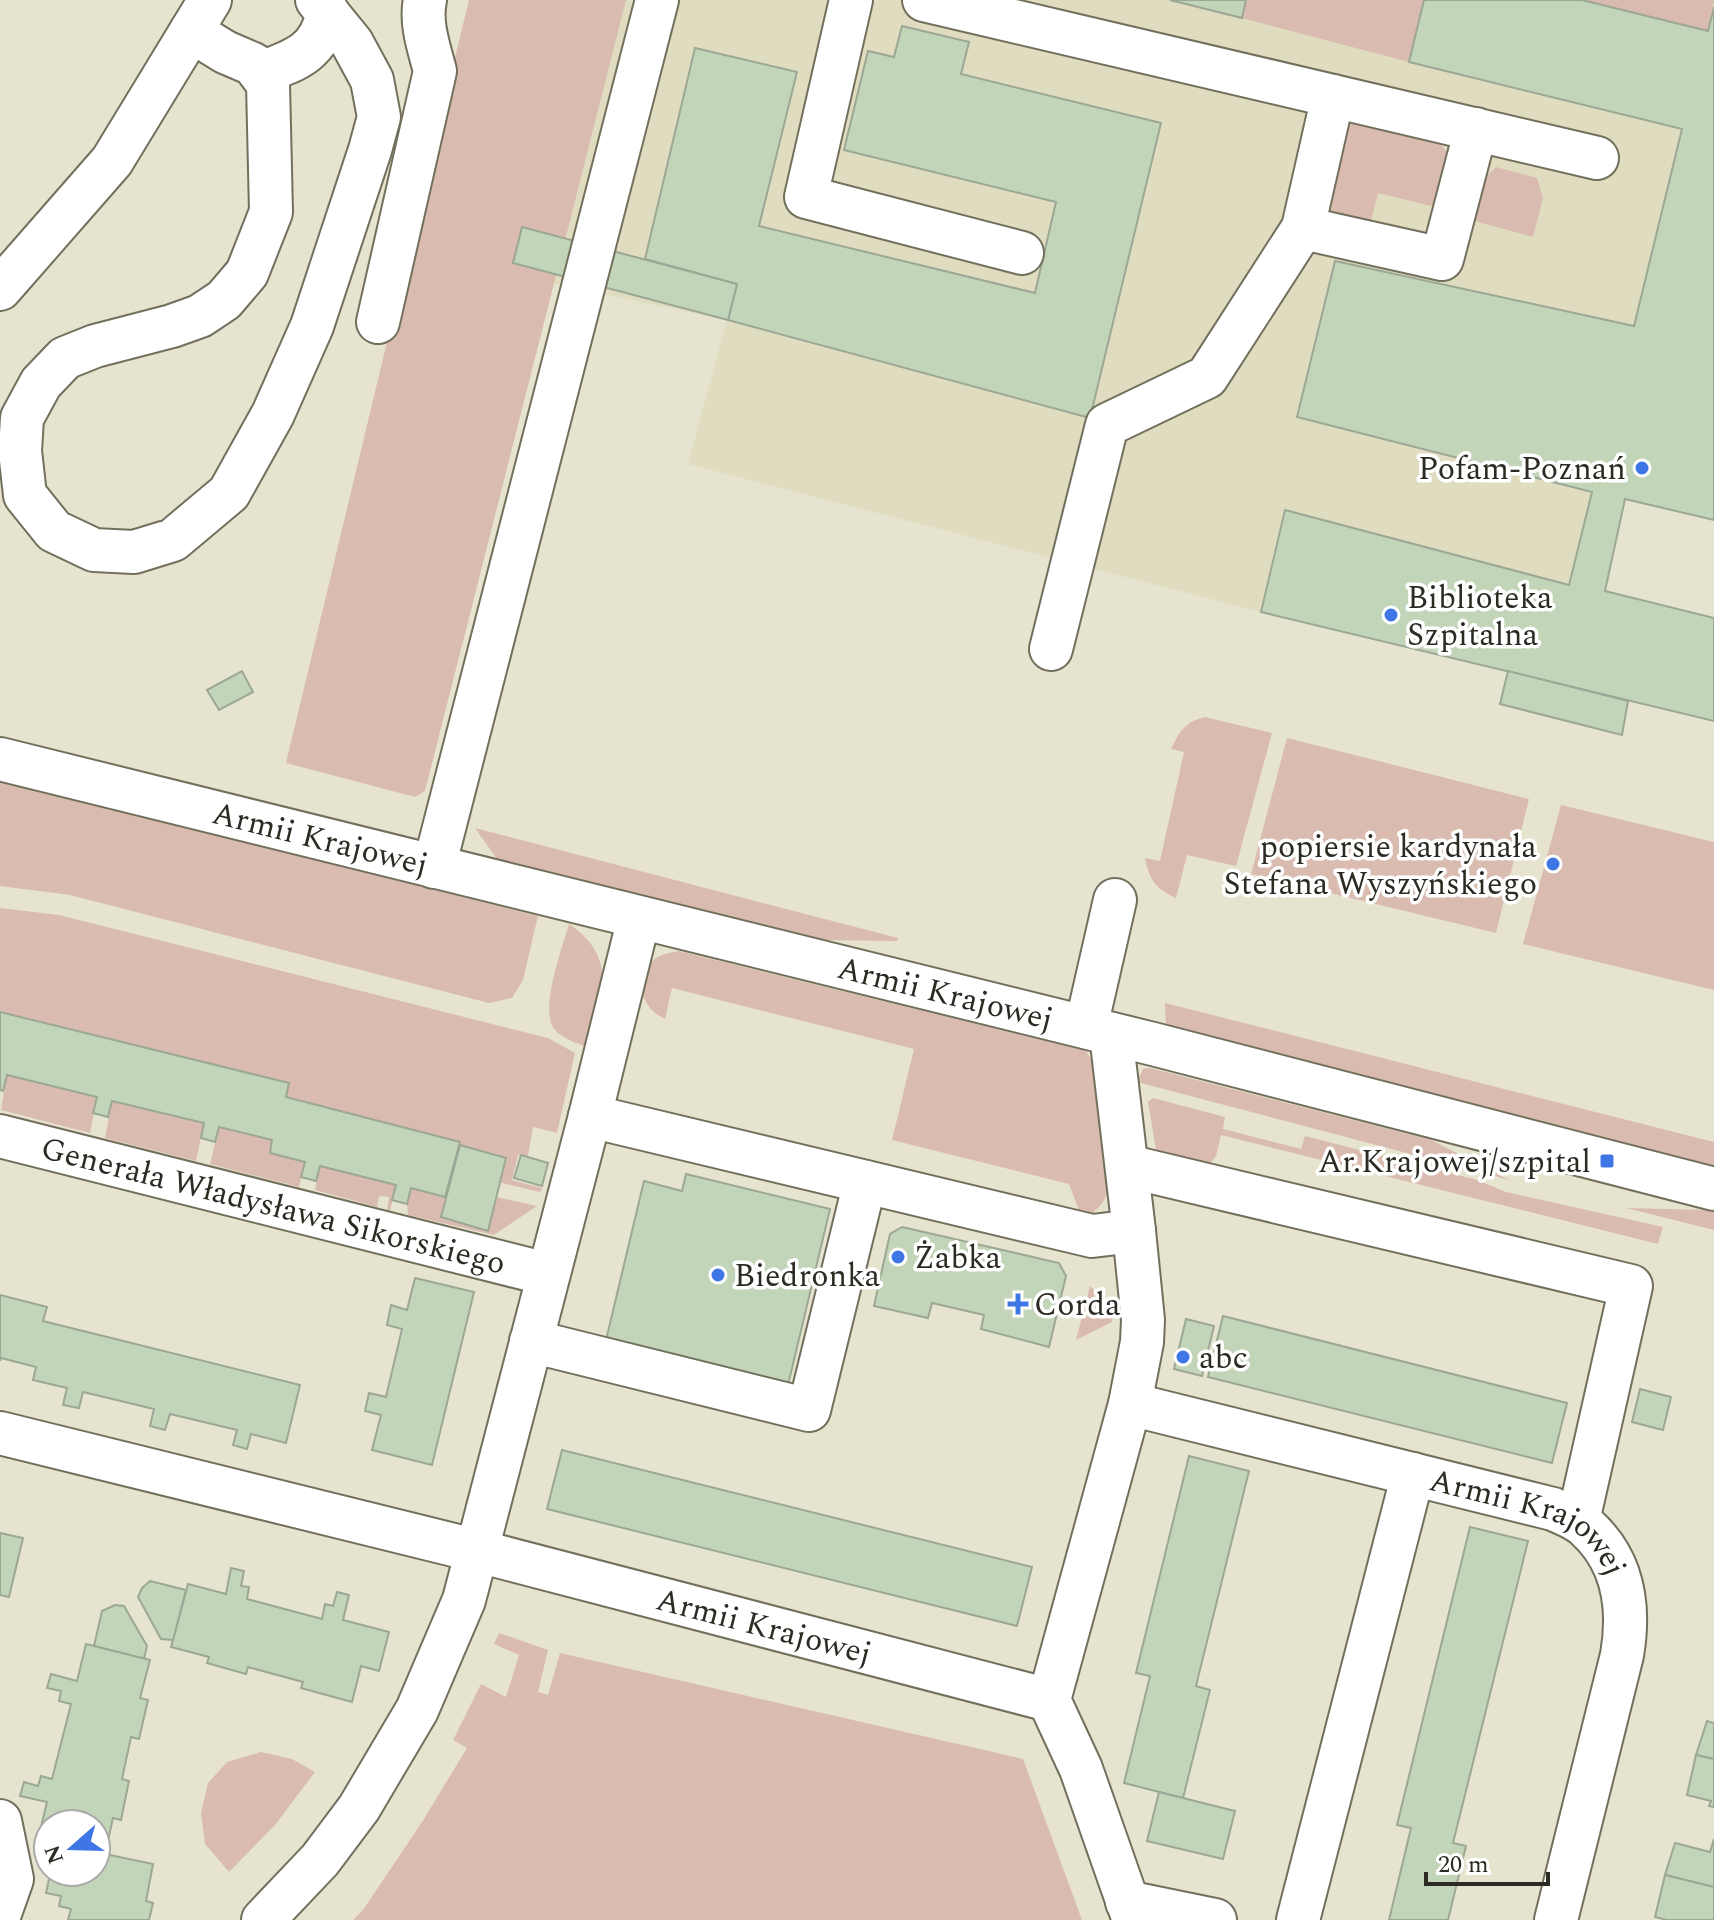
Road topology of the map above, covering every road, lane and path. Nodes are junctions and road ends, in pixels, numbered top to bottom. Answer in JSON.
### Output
{"nodes":[{"id":1,"x":425,"y":0,"type":"edge"},
{"id":2,"x":657,"y":0,"type":"edge"},
{"id":3,"x":851,"y":0,"type":"edge"},
{"id":4,"x":924,"y":0,"type":"edge"},
{"id":5,"x":323,"y":6,"type":"edge"},
{"id":6,"x":201,"y":16,"type":"edge"},
{"id":7,"x":261,"y":73,"type":"junction"},
{"id":8,"x":1333,"y":96,"type":"junction"},
{"id":9,"x":1476,"y":129,"type":"junction"},
{"id":10,"x":1597,"y":158,"type":"dead end"},
{"id":11,"x":1303,"y":228,"type":"junction"},
{"id":12,"x":1022,"y":253,"type":"dead end"},
{"id":13,"x":0,"y":289,"type":"edge"},
{"id":14,"x":378,"y":322,"type":"dead end"},
{"id":15,"x":1051,"y":649,"type":"dead end"},
{"id":16,"x":0,"y":759,"type":"edge"},
{"id":17,"x":434,"y":867,"type":"junction"},
{"id":18,"x":1115,"y":900,"type":"dead end"},
{"id":19,"x":639,"y":918,"type":"junction"},
{"id":20,"x":1098,"y":1030,"type":"junction"},
{"id":21,"x":590,"y":1116,"type":"junction"},
{"id":22,"x":0,"y":1136,"type":"edge"},
{"id":23,"x":1127,"y":1166,"type":"junction"},
{"id":24,"x":865,"y":1182,"type":"junction"},
{"id":25,"x":1714,"y":1189,"type":"edge"},
{"id":26,"x":1134,"y":1231,"type":"junction"},
{"id":27,"x":547,"y":1274,"type":"junction"},
{"id":28,"x":531,"y":1341,"type":"junction"},
{"id":29,"x":1130,"y":1404,"type":"junction"},
{"id":30,"x":0,"y":1433,"type":"edge"},
{"id":31,"x":1413,"y":1474,"type":"junction"},
{"id":32,"x":1578,"y":1521,"type":"junction"},
{"id":33,"x":478,"y":1551,"type":"junction"},
{"id":34,"x":1049,"y":1700,"type":"junction"},
{"id":35,"x":0,"y":1821,"type":"edge"},
{"id":36,"x":1130,"y":1911,"type":"edge"},
{"id":37,"x":0,"y":1913,"type":"edge"},
{"id":38,"x":263,"y":1920,"type":"edge"},
{"id":39,"x":1215,"y":1920,"type":"edge"},
{"id":40,"x":1298,"y":1920,"type":"edge"},
{"id":41,"x":1556,"y":1920,"type":"edge"}],
"edges":[{"from":1,"to":14,"type":"street"},
{"from":2,"to":17,"type":"street"},
{"from":3,"to":12,"type":"street"},
{"from":4,"to":8,"type":"street"},
{"from":5,"to":7,"type":"street"},
{"from":5,"to":7,"type":"street"},
{"from":6,"to":7,"type":"street"},
{"from":6,"to":13,"type":"street"},
{"from":8,"to":9,"type":"street"},
{"from":8,"to":11,"type":"street"},
{"from":9,"to":10,"type":"street"},
{"from":9,"to":11,"type":"street"},
{"from":11,"to":15,"type":"street"},
{"from":16,"to":17,"type":"street","name":"Armii Krajowej"},
{"from":17,"to":19,"type":"street","name":"Armii Krajowej"},
{"from":18,"to":20,"type":"street"},
{"from":19,"to":20,"type":"street","name":"Armii Krajowej"},
{"from":19,"to":21,"type":"street"},
{"from":20,"to":23,"type":"street"},
{"from":20,"to":25,"type":"street","name":"Armii Krajowej"},
{"from":21,"to":24,"type":"street"},
{"from":21,"to":27,"type":"street"},
{"from":22,"to":27,"type":"street","name":"Generała Władysława Sikorskiego"},
{"from":23,"to":26,"type":"street"},
{"from":23,"to":32,"type":"street"},
{"from":24,"to":26,"type":"street"},
{"from":24,"to":28,"type":"street"},
{"from":26,"to":29,"type":"street"},
{"from":27,"to":28,"type":"street"},
{"from":28,"to":33,"type":"street"},
{"from":29,"to":31,"type":"street","name":"Armii Krajowej"},
{"from":29,"to":34,"type":"street"},
{"from":30,"to":33,"type":"street","name":"Armii Krajowej"},
{"from":31,"to":32,"type":"street","name":"Armii Krajowej"},
{"from":31,"to":40,"type":"street"},
{"from":32,"to":41,"type":"street","name":"Armii Krajowej"},
{"from":33,"to":34,"type":"street","name":"Armii Krajowej"},
{"from":33,"to":38,"type":"street"},
{"from":34,"to":36,"type":"street"},
{"from":35,"to":37,"type":"street"},
{"from":36,"to":39,"type":"street"}]}
